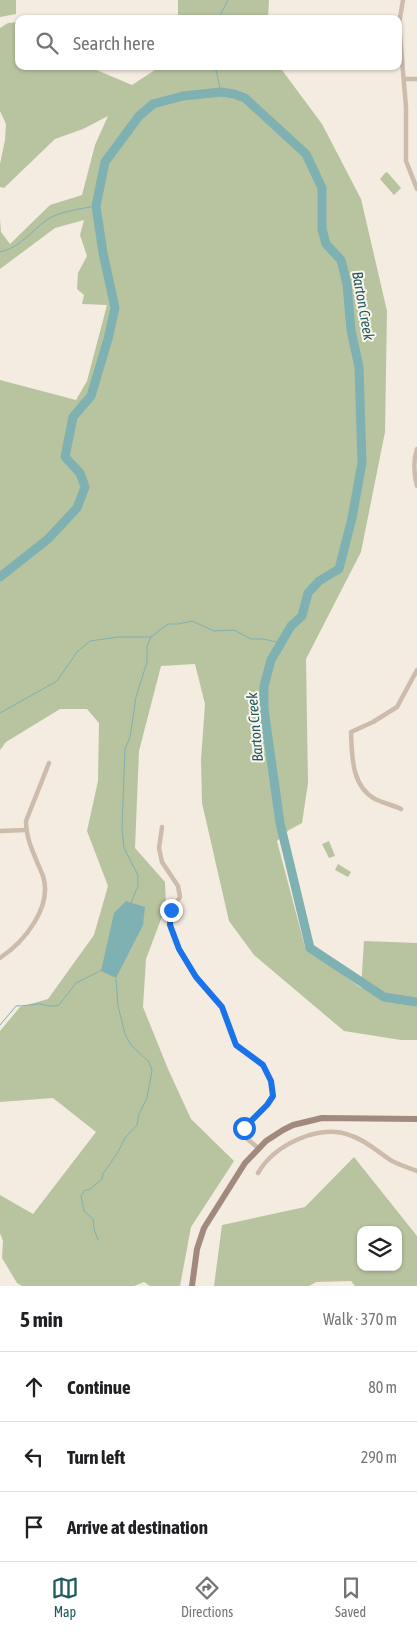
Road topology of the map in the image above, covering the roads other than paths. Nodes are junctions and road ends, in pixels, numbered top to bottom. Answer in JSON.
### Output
{"nodes":[{"id":1,"x":402,"y":0,"type":"edge"},
{"id":2,"x":401,"y":15,"type":"edge"},
{"id":3,"x":402,"y":52,"type":"edge"},
{"id":4,"x":404,"y":79,"type":"junction"},
{"id":5,"x":417,"y":79,"type":"edge"},
{"id":6,"x":417,"y":189,"type":"edge"},
{"id":7,"x":417,"y":449,"type":"edge"},
{"id":8,"x":416,"y":474,"type":"edge"},
{"id":9,"x":417,"y":486,"type":"edge"},
{"id":10,"x":417,"y":670,"type":"edge"},
{"id":11,"x":49,"y":763,"type":"dead end"},
{"id":12,"x":401,"y":808,"type":"dead end"},
{"id":13,"x":162,"y":826,"type":"dead end"},
{"id":14,"x":26,"y":830,"type":"junction"},
{"id":15,"x":0,"y":831,"type":"edge"},
{"id":16,"x":0,"y":958,"type":"edge"},
{"id":17,"x":417,"y":1119,"type":"edge"},
{"id":18,"x":258,"y":1148,"type":"junction"},
{"id":19,"x":417,"y":1171,"type":"edge"},
{"id":20,"x":258,"y":1173,"type":"dead end"},
{"id":21,"x":192,"y":1286,"type":"edge"}],
"edges":[{"from":1,"to":2,"type":"street"},
{"from":3,"to":4,"type":"street"},
{"from":4,"to":5,"type":"street"},
{"from":4,"to":6,"type":"street"},
{"from":7,"to":8,"type":"street"},
{"from":8,"to":9,"type":"street"},
{"from":10,"to":12,"type":"street"},
{"from":11,"to":14,"type":"street"},
{"from":13,"to":18,"type":"street"},
{"from":14,"to":15,"type":"street"},
{"from":14,"to":16,"type":"street"},
{"from":17,"to":18,"type":"street"},
{"from":18,"to":21,"type":"street"},
{"from":19,"to":20,"type":"street"}]}
